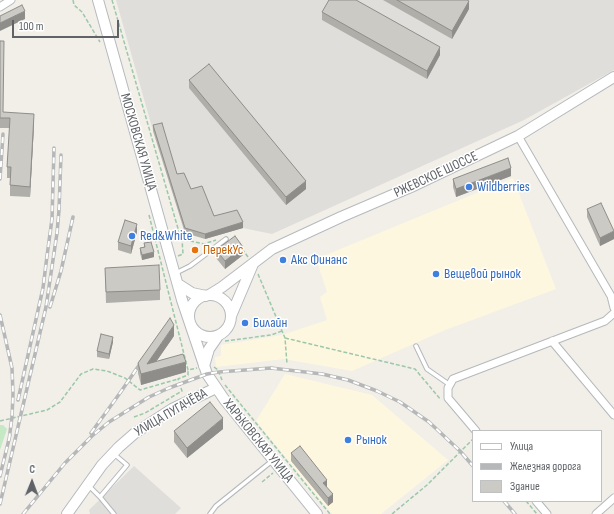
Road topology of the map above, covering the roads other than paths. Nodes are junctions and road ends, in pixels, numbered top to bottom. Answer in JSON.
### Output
{"nodes":[{"id":1,"x":11,"y":0,"type":"edge"},
{"id":2,"x":98,"y":0,"type":"edge"},
{"id":3,"x":0,"y":7,"type":"edge"},
{"id":4,"x":614,"y":77,"type":"edge"},
{"id":5,"x":518,"y":136,"type":"junction"},
{"id":6,"x":226,"y":239,"type":"dead end"},
{"id":7,"x":253,"y":263,"type":"junction"},
{"id":8,"x":175,"y":273,"type":"junction"},
{"id":9,"x":178,"y":284,"type":"junction"},
{"id":10,"x":208,"y":295,"type":"junction"},
{"id":11,"x":614,"y":308,"type":"edge"},
{"id":12,"x":614,"y":313,"type":"edge"},
{"id":13,"x":231,"y":316,"type":"junction"},
{"id":14,"x":190,"y":323,"type":"junction"},
{"id":15,"x":218,"y":336,"type":"junction"},
{"id":16,"x":552,"y":341,"type":"junction"},
{"id":17,"x":416,"y":346,"type":"dead end"},
{"id":18,"x":208,"y":364,"type":"junction"},
{"id":19,"x":452,"y":382,"type":"junction"},
{"id":20,"x":216,"y":388,"type":"junction"},
{"id":21,"x":614,"y":415,"type":"edge"},
{"id":22,"x":475,"y":430,"type":"edge"},
{"id":23,"x":113,"y":453,"type":"junction"},
{"id":24,"x":273,"y":461,"type":"junction"},
{"id":25,"x":88,"y":485,"type":"junction"},
{"id":26,"x":100,"y":497,"type":"junction"},
{"id":27,"x":614,"y":498,"type":"edge"},
{"id":28,"x":537,"y":502,"type":"edge"},
{"id":29,"x":67,"y":514,"type":"edge"},
{"id":30,"x":114,"y":514,"type":"edge"},
{"id":31,"x":210,"y":514,"type":"edge"},
{"id":32,"x":317,"y":514,"type":"edge"},
{"id":33,"x":547,"y":514,"type":"edge"},
{"id":34,"x":596,"y":514,"type":"edge"}],
"edges":[{"from":1,"to":3,"type":"street"},
{"from":2,"to":8,"type":"main road","name":"МОСКОВСКАЯ УЛИЦА"},
{"from":4,"to":5,"type":"main road","name":"РЖЕВСКОЕ ШОССЕ"},
{"from":5,"to":7,"type":"main road","name":"РЖЕВСКОЕ ШОССЕ"},
{"from":5,"to":11,"type":"street"},
{"from":6,"to":8,"type":"lane"},
{"from":7,"to":10,"type":"main road","name":"РЖЕВСКОЕ ШОССЕ"},
{"from":7,"to":13,"type":"main road"},
{"from":8,"to":9,"type":"main road","name":"МОСКОВСКАЯ УЛИЦА"},
{"from":9,"to":10,"type":"main road"},
{"from":9,"to":14,"type":"main road","name":"МОСКОВСКАЯ УЛИЦА"},
{"from":10,"to":13,"type":"main road"},
{"from":10,"to":14,"type":"main road"},
{"from":12,"to":16,"type":"street"},
{"from":13,"to":15,"type":"main road"},
{"from":14,"to":15,"type":"main road"},
{"from":14,"to":18,"type":"main road","name":"ХАРЬКОВСКАЯ УЛИЦА"},
{"from":15,"to":18,"type":"main road"},
{"from":16,"to":19,"type":"street"},
{"from":16,"to":21,"type":"street"},
{"from":17,"to":19,"type":"lane"},
{"from":18,"to":20,"type":"main road","name":"ХАРЬКОВСКАЯ УЛИЦА"},
{"from":19,"to":22,"type":"street"},
{"from":20,"to":23,"type":"main road","name":"УЛИЦА ПУГАЧЁВА"},
{"from":20,"to":24,"type":"main road","name":"ХАРЬКОВСКАЯ УЛИЦА"},
{"from":23,"to":25,"type":"main road","name":"УЛИЦА ПУГАЧЁВА"},
{"from":23,"to":26,"type":"lane"},
{"from":24,"to":31,"type":"lane"},
{"from":24,"to":32,"type":"main road","name":"ХАРЬКОВСКАЯ УЛИЦА"},
{"from":25,"to":26,"type":"lane"},
{"from":25,"to":29,"type":"main road","name":"УЛИЦА ПУГАЧЁВА"},
{"from":26,"to":30,"type":"lane"},
{"from":27,"to":34,"type":"street"},
{"from":28,"to":33,"type":"street"}]}
